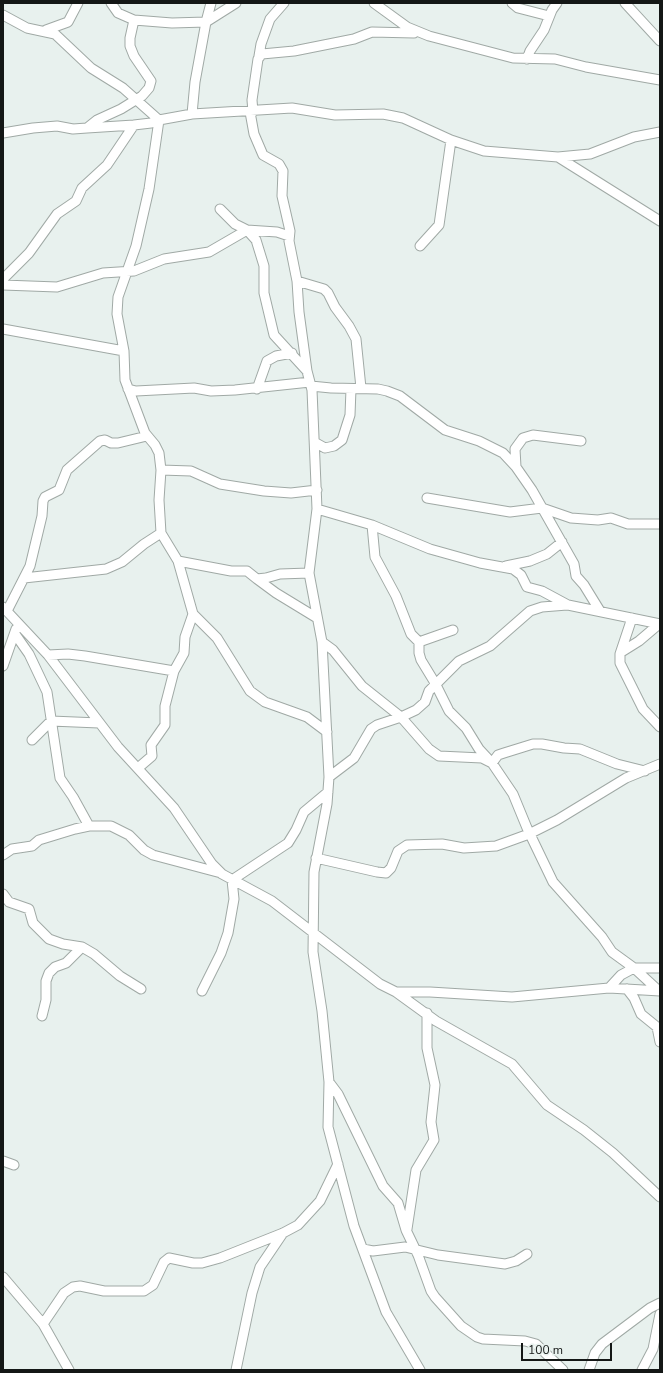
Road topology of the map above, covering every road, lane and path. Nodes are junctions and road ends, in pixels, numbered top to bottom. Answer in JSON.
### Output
{"nodes":[{"id":1,"x":78,"y":3,"type":"edge"},
{"id":2,"x":111,"y":3,"type":"edge"},
{"id":3,"x":211,"y":3,"type":"edge"},
{"id":4,"x":236,"y":3,"type":"edge"},
{"id":5,"x":284,"y":3,"type":"edge"},
{"id":6,"x":374,"y":3,"type":"edge"},
{"id":7,"x":512,"y":3,"type":"edge"},
{"id":8,"x":557,"y":3,"type":"edge"},
{"id":9,"x":625,"y":3,"type":"edge"},
{"id":10,"x":550,"y":16,"type":"junction"},
{"id":11,"x":3,"y":17,"type":"edge"},
{"id":12,"x":134,"y":20,"type":"junction"},
{"id":13,"x":206,"y":22,"type":"junction"},
{"id":14,"x":46,"y":30,"type":"junction"},
{"id":15,"x":417,"y":33,"type":"junction"},
{"id":16,"x":660,"y":41,"type":"edge"},
{"id":17,"x":259,"y":56,"type":"junction"},
{"id":18,"x":527,"y":59,"type":"junction"},
{"id":19,"x":660,"y":80,"type":"edge"},
{"id":20,"x":135,"y":100,"type":"junction"},
{"id":21,"x":252,"y":112,"type":"junction"},
{"id":22,"x":192,"y":114,"type":"junction"},
{"id":23,"x":159,"y":120,"type":"junction"},
{"id":24,"x":134,"y":125,"type":"junction"},
{"id":25,"x":87,"y":128,"type":"junction"},
{"id":26,"x":660,"y":132,"type":"edge"},
{"id":27,"x":3,"y":133,"type":"edge"},
{"id":28,"x":451,"y":140,"type":"junction"},
{"id":29,"x":558,"y":157,"type":"junction"},
{"id":30,"x":220,"y":209,"type":"dead end"},
{"id":31,"x":660,"y":221,"type":"edge"},
{"id":32,"x":247,"y":230,"type":"junction"},
{"id":33,"x":289,"y":236,"type":"junction"},
{"id":34,"x":420,"y":246,"type":"dead end"},
{"id":35,"x":127,"y":271,"type":"junction"},
{"id":36,"x":3,"y":279,"type":"edge"},
{"id":37,"x":297,"y":282,"type":"junction"},
{"id":38,"x":3,"y":285,"type":"edge"},
{"id":39,"x":3,"y":329,"type":"edge"},
{"id":40,"x":124,"y":351,"type":"junction"},
{"id":41,"x":292,"y":352,"type":"junction"},
{"id":42,"x":307,"y":371,"type":"junction"},
{"id":43,"x":311,"y":384,"type":"junction"},
{"id":44,"x":361,"y":388,"type":"junction"},
{"id":45,"x":128,"y":389,"type":"junction"},
{"id":46,"x":257,"y":389,"type":"junction"},
{"id":47,"x":351,"y":389,"type":"junction"},
{"id":48,"x":147,"y":436,"type":"junction"},
{"id":49,"x":581,"y":441,"type":"dead end"},
{"id":50,"x":316,"y":443,"type":"junction"},
{"id":51,"x":516,"y":467,"type":"junction"},
{"id":52,"x":161,"y":470,"type":"junction"},
{"id":53,"x":317,"y":490,"type":"junction"},
{"id":54,"x":428,"y":498,"type":"dead end"},
{"id":55,"x":542,"y":508,"type":"junction"},
{"id":56,"x":317,"y":509,"type":"junction"},
{"id":57,"x":660,"y":524,"type":"edge"},
{"id":58,"x":372,"y":525,"type":"junction"},
{"id":59,"x":161,"y":533,"type":"junction"},
{"id":60,"x":562,"y":542,"type":"junction"},
{"id":61,"x":178,"y":562,"type":"junction"},
{"id":62,"x":505,"y":566,"type":"junction"},
{"id":63,"x":309,"y":573,"type":"junction"},
{"id":64,"x":24,"y":578,"type":"junction"},
{"id":65,"x":257,"y":579,"type":"junction"},
{"id":66,"x":568,"y":605,"type":"junction"},
{"id":67,"x":5,"y":609,"type":"edge"},
{"id":68,"x":600,"y":611,"type":"junction"},
{"id":69,"x":193,"y":614,"type":"junction"},
{"id":70,"x":317,"y":618,"type":"junction"},
{"id":71,"x":632,"y":618,"type":"junction"},
{"id":72,"x":18,"y":622,"type":"junction"},
{"id":73,"x":660,"y":624,"type":"edge"},
{"id":74,"x":453,"y":630,"type":"dead end"},
{"id":75,"x":15,"y":634,"type":"junction"},
{"id":76,"x":322,"y":642,"type":"junction"},
{"id":77,"x":419,"y":642,"type":"junction"},
{"id":78,"x":623,"y":651,"type":"junction"},
{"id":79,"x":48,"y":655,"type":"junction"},
{"id":80,"x":3,"y":666,"type":"edge"},
{"id":81,"x":174,"y":671,"type":"junction"},
{"id":82,"x":435,"y":682,"type":"junction"},
{"id":83,"x":401,"y":717,"type":"junction"},
{"id":84,"x":51,"y":721,"type":"junction"},
{"id":85,"x":99,"y":723,"type":"junction"},
{"id":86,"x":660,"y":727,"type":"edge"},
{"id":87,"x":327,"y":732,"type":"junction"},
{"id":88,"x":32,"y":740,"type":"dead end"},
{"id":89,"x":492,"y":763,"type":"junction"},
{"id":90,"x":660,"y":764,"type":"edge"},
{"id":91,"x":138,"y":768,"type":"junction"},
{"id":92,"x":645,"y":771,"type":"junction"},
{"id":93,"x":329,"y":777,"type":"junction"},
{"id":94,"x":328,"y":792,"type":"junction"},
{"id":95,"x":88,"y":826,"type":"junction"},
{"id":96,"x":529,"y":834,"type":"junction"},
{"id":97,"x":3,"y":855,"type":"edge"},
{"id":98,"x":316,"y":858,"type":"junction"},
{"id":99,"x":222,"y":874,"type":"junction"},
{"id":100,"x":232,"y":880,"type":"junction"},
{"id":101,"x":4,"y":898,"type":"edge"},
{"id":102,"x":313,"y":931,"type":"junction"},
{"id":103,"x":82,"y":947,"type":"junction"},
{"id":104,"x":634,"y":968,"type":"junction"},
{"id":105,"x":660,"y":968,"type":"edge"},
{"id":106,"x":609,"y":988,"type":"junction"},
{"id":107,"x":141,"y":989,"type":"dead end"},
{"id":108,"x":627,"y":989,"type":"junction"},
{"id":109,"x":202,"y":991,"type":"dead end"},
{"id":110,"x":659,"y":991,"type":"edge"},
{"id":111,"x":396,"y":992,"type":"junction"},
{"id":112,"x":427,"y":1013,"type":"junction"},
{"id":113,"x":42,"y":1016,"type":"dead end"},
{"id":114,"x":660,"y":1042,"type":"edge"},
{"id":115,"x":329,"y":1082,"type":"junction"},
{"id":116,"x":3,"y":1161,"type":"edge"},
{"id":117,"x":338,"y":1164,"type":"junction"},
{"id":118,"x":14,"y":1165,"type":"dead end"},
{"id":119,"x":660,"y":1197,"type":"edge"},
{"id":120,"x":406,"y":1230,"type":"junction"},
{"id":121,"x":283,"y":1233,"type":"junction"},
{"id":122,"x":415,"y":1249,"type":"junction"},
{"id":123,"x":363,"y":1250,"type":"junction"},
{"id":124,"x":527,"y":1254,"type":"dead end"},
{"id":125,"x":3,"y":1277,"type":"edge"},
{"id":126,"x":660,"y":1303,"type":"edge"},
{"id":127,"x":660,"y":1314,"type":"edge"},
{"id":128,"x":43,"y":1324,"type":"junction"},
{"id":129,"x":68,"y":1370,"type":"edge"},
{"id":130,"x":236,"y":1370,"type":"edge"},
{"id":131,"x":420,"y":1370,"type":"edge"},
{"id":132,"x":563,"y":1370,"type":"edge"},
{"id":133,"x":589,"y":1370,"type":"edge"},
{"id":134,"x":642,"y":1370,"type":"edge"}],
"edges":[{"from":1,"to":14,"type":"street"},
{"from":2,"to":12,"type":"street"},
{"from":3,"to":13,"type":"street"},
{"from":4,"to":13,"type":"street"},
{"from":5,"to":17,"type":"street"},
{"from":6,"to":15,"type":"street"},
{"from":7,"to":10,"type":"street"},
{"from":8,"to":10,"type":"street"},
{"from":9,"to":16,"type":"street"},
{"from":10,"to":18,"type":"street"},
{"from":11,"to":14,"type":"street"},
{"from":12,"to":13,"type":"street"},
{"from":12,"to":20,"type":"street"},
{"from":13,"to":22,"type":"street"},
{"from":14,"to":20,"type":"street"},
{"from":15,"to":17,"type":"street"},
{"from":15,"to":18,"type":"street"},
{"from":17,"to":21,"type":"street"},
{"from":18,"to":19,"type":"street"},
{"from":20,"to":23,"type":"street"},
{"from":20,"to":25,"type":"street"},
{"from":21,"to":22,"type":"street"},
{"from":21,"to":28,"type":"street"},
{"from":21,"to":33,"type":"street"},
{"from":22,"to":23,"type":"street"},
{"from":23,"to":24,"type":"street"},
{"from":23,"to":35,"type":"street"},
{"from":24,"to":25,"type":"street"},
{"from":24,"to":36,"type":"street"},
{"from":25,"to":27,"type":"street"},
{"from":26,"to":29,"type":"street"},
{"from":28,"to":29,"type":"street"},
{"from":28,"to":34,"type":"street"},
{"from":29,"to":31,"type":"street"},
{"from":30,"to":32,"type":"street"},
{"from":32,"to":33,"type":"street"},
{"from":32,"to":35,"type":"street"},
{"from":32,"to":41,"type":"street"},
{"from":33,"to":37,"type":"street"},
{"from":35,"to":38,"type":"street"},
{"from":35,"to":40,"type":"street"},
{"from":37,"to":42,"type":"street"},
{"from":37,"to":44,"type":"street"},
{"from":39,"to":40,"type":"street"},
{"from":40,"to":45,"type":"street"},
{"from":41,"to":42,"type":"street"},
{"from":41,"to":46,"type":"street"},
{"from":42,"to":43,"type":"street"},
{"from":43,"to":46,"type":"street"},
{"from":43,"to":47,"type":"street"},
{"from":43,"to":50,"type":"street"},
{"from":44,"to":47,"type":"street"},
{"from":44,"to":51,"type":"street"},
{"from":45,"to":46,"type":"street"},
{"from":45,"to":48,"type":"street"},
{"from":47,"to":50,"type":"street"},
{"from":48,"to":52,"type":"street"},
{"from":48,"to":64,"type":"street"},
{"from":49,"to":51,"type":"street"},
{"from":50,"to":53,"type":"street"},
{"from":51,"to":55,"type":"street"},
{"from":52,"to":53,"type":"street"},
{"from":52,"to":59,"type":"street"},
{"from":53,"to":56,"type":"street"},
{"from":54,"to":55,"type":"street"},
{"from":55,"to":57,"type":"street"},
{"from":55,"to":60,"type":"street"},
{"from":56,"to":58,"type":"street"},
{"from":56,"to":63,"type":"street"},
{"from":58,"to":62,"type":"street"},
{"from":58,"to":77,"type":"street"},
{"from":59,"to":61,"type":"street"},
{"from":59,"to":64,"type":"street"},
{"from":60,"to":62,"type":"street"},
{"from":60,"to":68,"type":"street"},
{"from":61,"to":65,"type":"street"},
{"from":61,"to":69,"type":"street"},
{"from":62,"to":66,"type":"street"},
{"from":63,"to":65,"type":"street"},
{"from":63,"to":70,"type":"street"},
{"from":64,"to":67,"type":"street"},
{"from":65,"to":70,"type":"street"},
{"from":66,"to":68,"type":"street"},
{"from":66,"to":82,"type":"street"},
{"from":67,"to":72,"type":"street"},
{"from":68,"to":71,"type":"street"},
{"from":69,"to":81,"type":"street"},
{"from":69,"to":87,"type":"street"},
{"from":70,"to":76,"type":"street"},
{"from":71,"to":73,"type":"street"},
{"from":71,"to":78,"type":"street"},
{"from":72,"to":75,"type":"street"},
{"from":72,"to":79,"type":"street"},
{"from":73,"to":78,"type":"street"},
{"from":74,"to":77,"type":"street"},
{"from":75,"to":80,"type":"street"},
{"from":75,"to":84,"type":"street"},
{"from":76,"to":83,"type":"street"},
{"from":76,"to":87,"type":"street"},
{"from":77,"to":82,"type":"street"},
{"from":78,"to":86,"type":"street"},
{"from":79,"to":81,"type":"street"},
{"from":79,"to":85,"type":"street"},
{"from":81,"to":91,"type":"street"},
{"from":82,"to":83,"type":"street"},
{"from":82,"to":89,"type":"street"},
{"from":83,"to":89,"type":"street"},
{"from":83,"to":93,"type":"street"},
{"from":84,"to":85,"type":"street"},
{"from":84,"to":88,"type":"street"},
{"from":84,"to":95,"type":"street"},
{"from":85,"to":91,"type":"street"},
{"from":87,"to":93,"type":"street"},
{"from":89,"to":92,"type":"street"},
{"from":89,"to":96,"type":"street"},
{"from":90,"to":92,"type":"street"},
{"from":91,"to":99,"type":"street"},
{"from":92,"to":96,"type":"street"},
{"from":93,"to":94,"type":"street"},
{"from":94,"to":98,"type":"street"},
{"from":94,"to":100,"type":"street"},
{"from":95,"to":97,"type":"street"},
{"from":95,"to":99,"type":"street"},
{"from":96,"to":98,"type":"street"},
{"from":96,"to":104,"type":"street"},
{"from":98,"to":102,"type":"street"},
{"from":99,"to":100,"type":"street"},
{"from":100,"to":102,"type":"street"},
{"from":100,"to":109,"type":"street"},
{"from":101,"to":103,"type":"street"},
{"from":102,"to":111,"type":"street"},
{"from":102,"to":115,"type":"street"},
{"from":103,"to":107,"type":"street"},
{"from":103,"to":113,"type":"street"},
{"from":104,"to":105,"type":"street"},
{"from":104,"to":106,"type":"street"},
{"from":104,"to":110,"type":"street"},
{"from":106,"to":108,"type":"street"},
{"from":106,"to":111,"type":"street"},
{"from":108,"to":110,"type":"street"},
{"from":108,"to":114,"type":"street"},
{"from":111,"to":112,"type":"street"},
{"from":112,"to":119,"type":"street"},
{"from":112,"to":120,"type":"street"},
{"from":115,"to":117,"type":"street"},
{"from":115,"to":120,"type":"street"},
{"from":116,"to":118,"type":"street"},
{"from":117,"to":121,"type":"street"},
{"from":117,"to":123,"type":"street"},
{"from":120,"to":122,"type":"street"},
{"from":121,"to":128,"type":"street"},
{"from":121,"to":130,"type":"street"},
{"from":122,"to":123,"type":"street"},
{"from":122,"to":124,"type":"street"},
{"from":122,"to":132,"type":"street"},
{"from":123,"to":131,"type":"street"},
{"from":125,"to":128,"type":"street"},
{"from":126,"to":133,"type":"street"},
{"from":127,"to":134,"type":"street"},
{"from":128,"to":129,"type":"street"}]}
